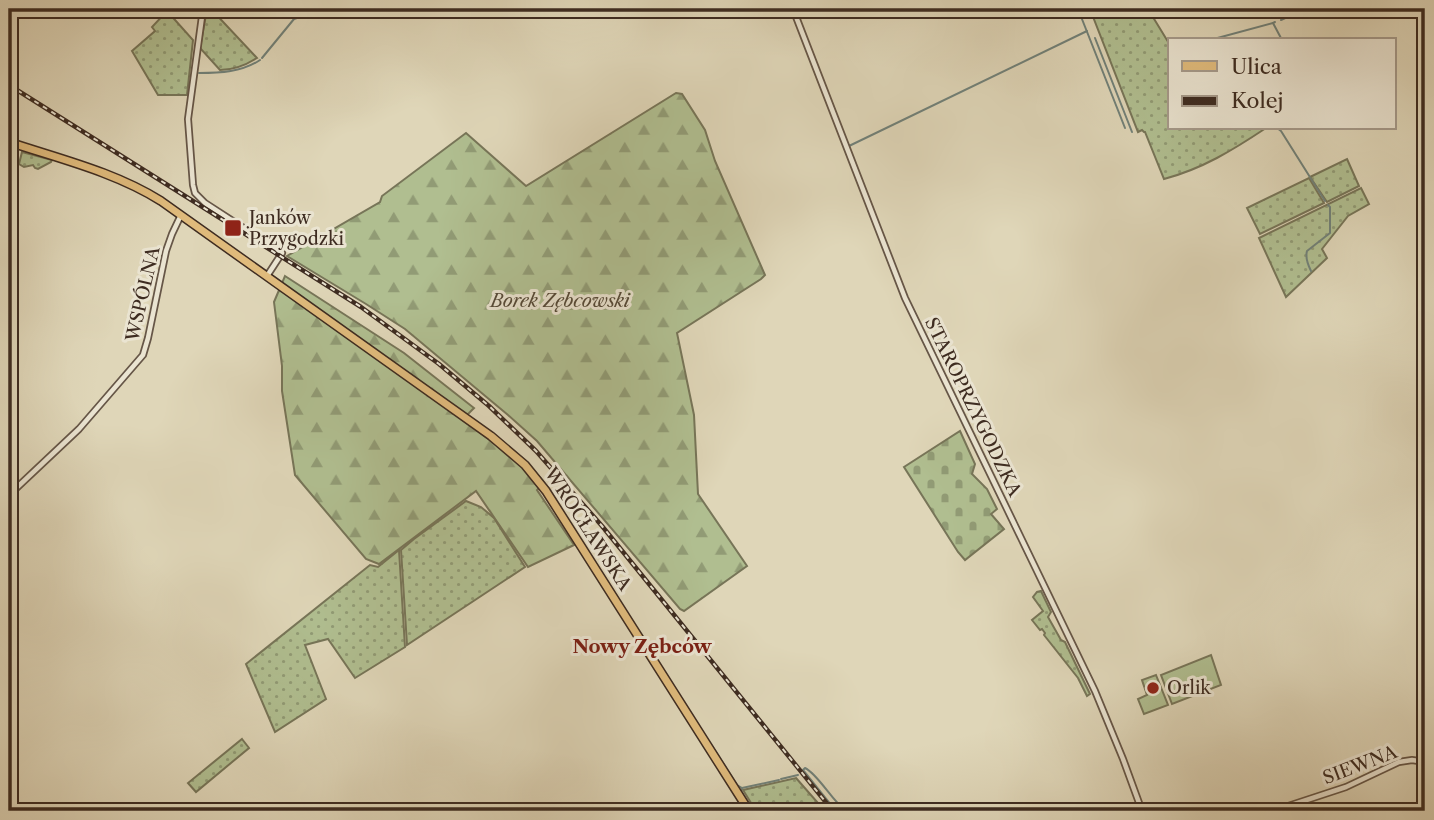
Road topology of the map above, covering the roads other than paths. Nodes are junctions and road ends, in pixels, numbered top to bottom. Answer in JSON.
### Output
{"nodes":[{"id":1,"x":203,"y":9,"type":"edge"},
{"id":2,"x":793,"y":9,"type":"edge"},
{"id":3,"x":9,"y":142,"type":"edge"},
{"id":4,"x":181,"y":215,"type":"junction"},
{"id":5,"x":267,"y":276,"type":"junction"},
{"id":6,"x":9,"y":495,"type":"edge"},
{"id":7,"x":1422,"y":761,"type":"edge"},
{"id":8,"x":749,"y":811,"type":"edge"},
{"id":9,"x":1142,"y":811,"type":"edge"},
{"id":10,"x":1273,"y":811,"type":"edge"}],
"edges":[{"from":1,"to":5,"type":"street"},
{"from":2,"to":9,"type":"street","name":"STAROPRZYGODZKA"},
{"from":3,"to":4,"type":"main road"},
{"from":4,"to":5,"type":"main road","name":"WROCŁAWSKA"},
{"from":4,"to":6,"type":"street","name":"WSPÓLNA"},
{"from":5,"to":8,"type":"main road","name":"WROCŁAWSKA"},
{"from":7,"to":10,"type":"street","name":"SIEWNA"}]}
